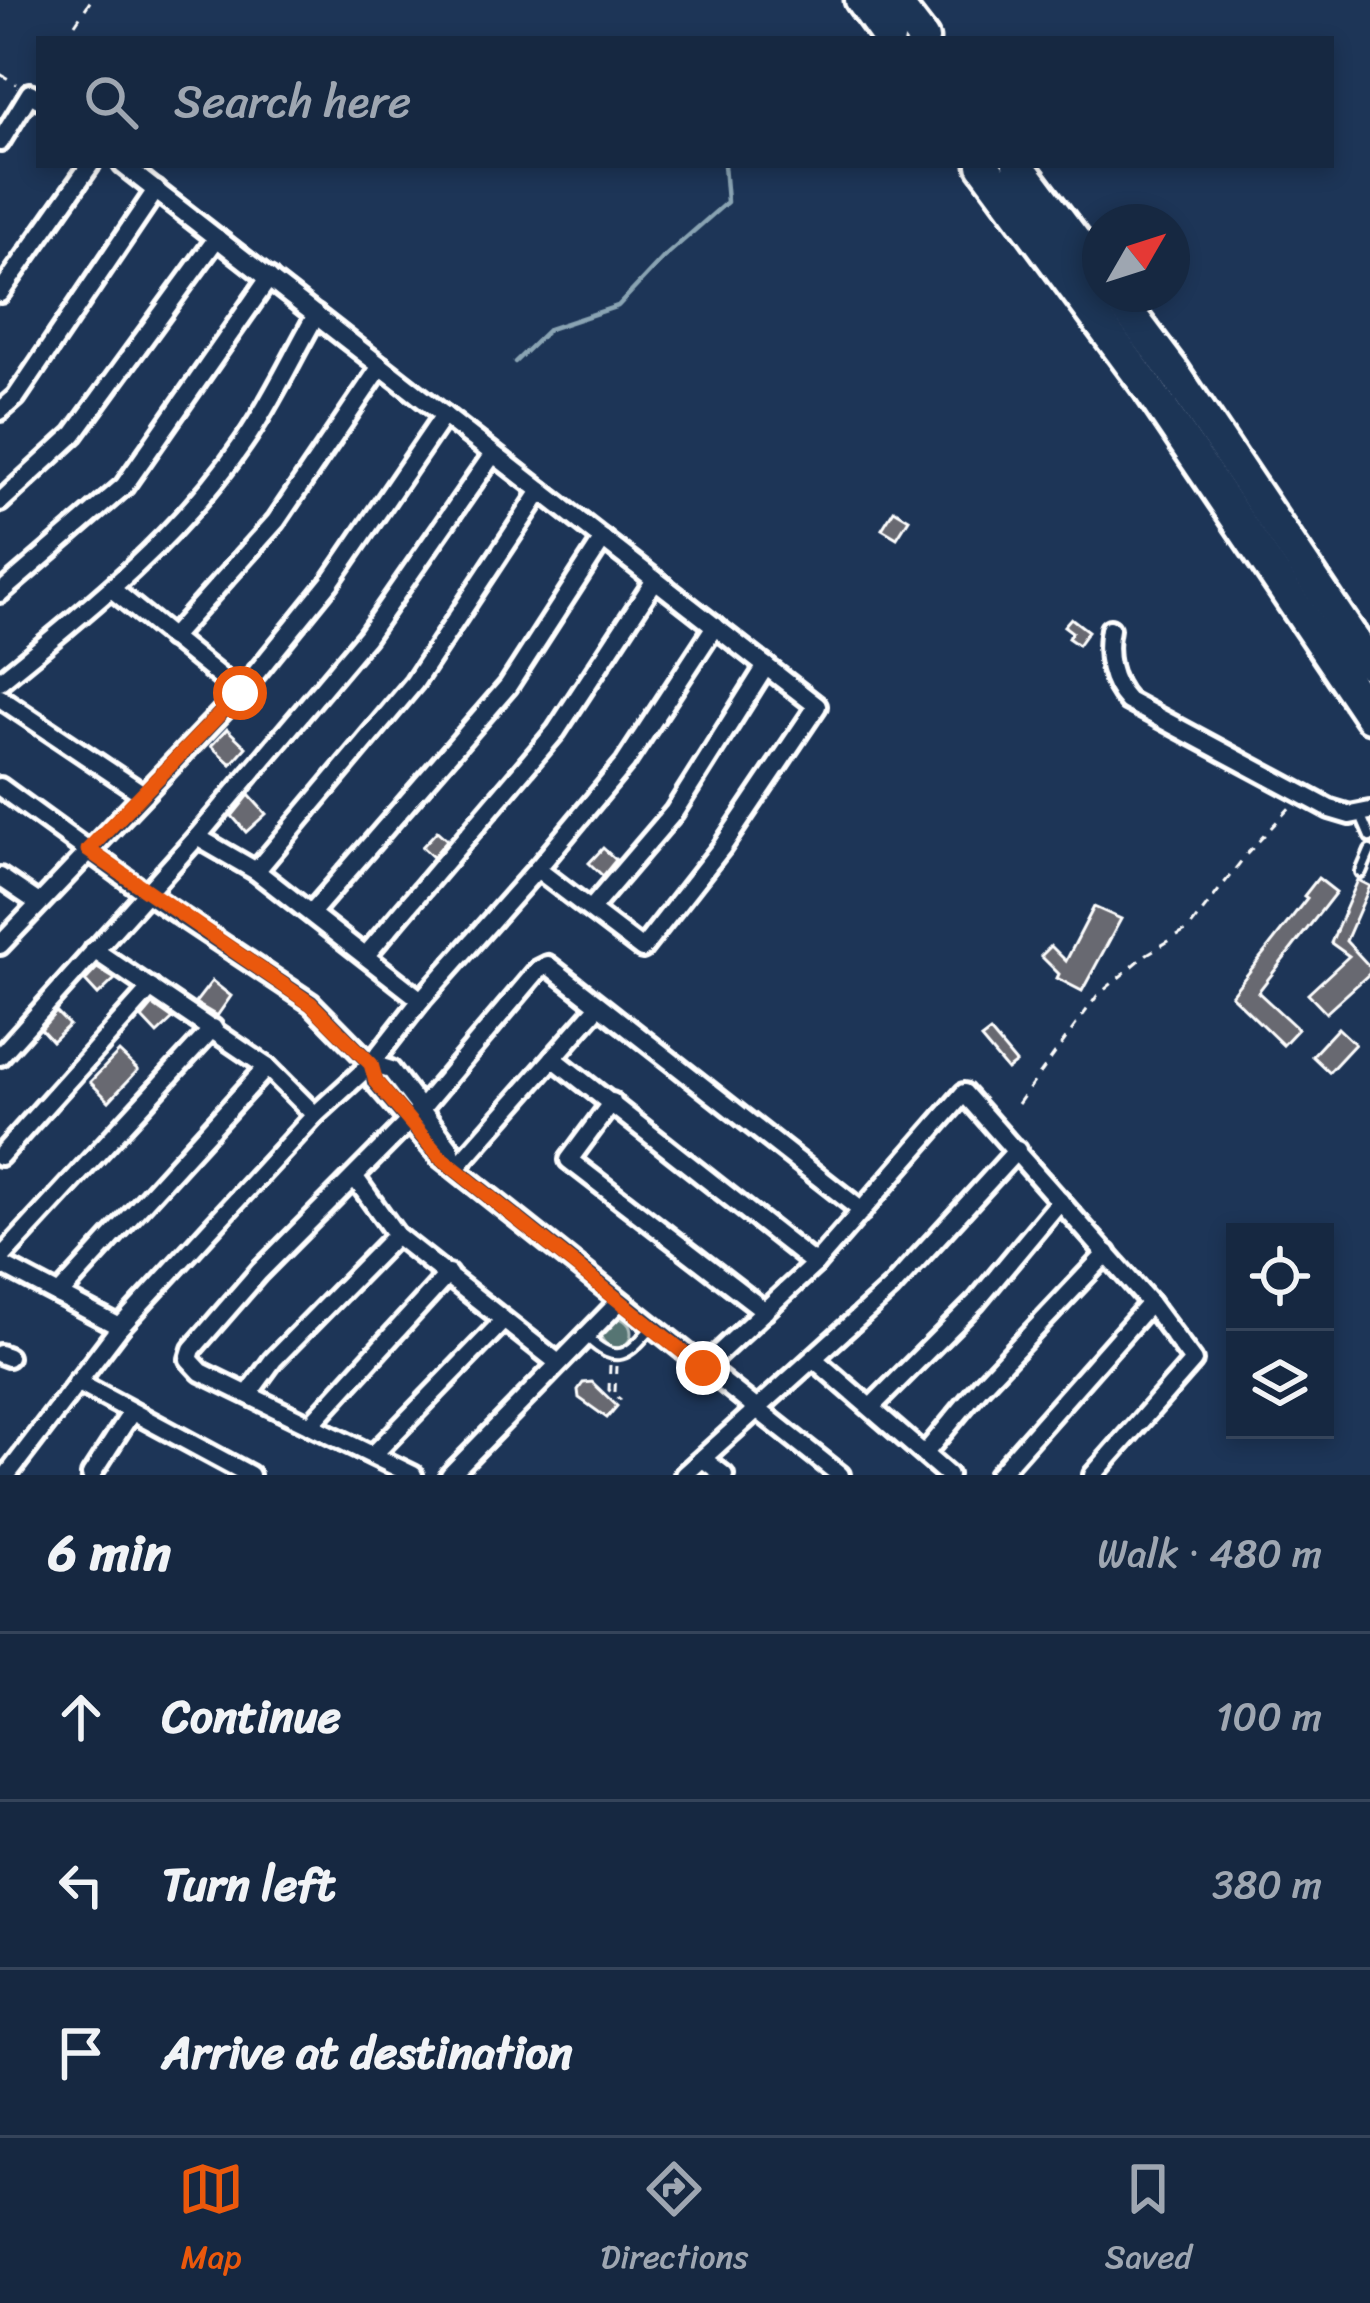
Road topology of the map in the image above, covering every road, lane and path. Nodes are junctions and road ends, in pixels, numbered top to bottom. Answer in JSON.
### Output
{"nodes":[{"id":1,"x":91,"y":0,"type":"edge"},
{"id":2,"x":861,"y":0,"type":"edge"},
{"id":3,"x":893,"y":0,"type":"edge"},
{"id":4,"x":67,"y":36,"type":"edge"},
{"id":5,"x":888,"y":36,"type":"edge"},
{"id":6,"x":921,"y":36,"type":"edge"},
{"id":7,"x":0,"y":74,"type":"edge"},
{"id":8,"x":35,"y":96,"type":"edge"},
{"id":9,"x":0,"y":142,"type":"edge"},
{"id":10,"x":88,"y":168,"type":"edge"},
{"id":11,"x":127,"y":168,"type":"edge"},
{"id":12,"x":985,"y":168,"type":"edge"},
{"id":13,"x":1020,"y":168,"type":"edge"},
{"id":14,"x":156,"y":190,"type":"junction"},
{"id":15,"x":218,"y":238,"type":"junction"},
{"id":16,"x":1082,"y":250,"type":"edge"},
{"id":17,"x":269,"y":278,"type":"junction"},
{"id":18,"x":0,"y":293,"type":"edge"},
{"id":19,"x":1129,"y":312,"type":"edge"},
{"id":20,"x":316,"y":315,"type":"junction"},
{"id":21,"x":381,"y":366,"type":"junction"},
{"id":22,"x":0,"y":411,"type":"edge"},
{"id":23,"x":444,"y":415,"type":"junction"},
{"id":24,"x":494,"y":454,"type":"junction"},
{"id":25,"x":541,"y":491,"type":"junction"},
{"id":26,"x":0,"y":502,"type":"edge"},
{"id":27,"x":603,"y":539,"type":"junction"},
{"id":28,"x":655,"y":580,"type":"junction"},
{"id":29,"x":113,"y":590,"type":"junction"},
{"id":30,"x":0,"y":592,"type":"edge"},
{"id":31,"x":715,"y":626,"type":"junction"},
{"id":32,"x":1111,"y":629,"type":"dead end"},
{"id":33,"x":171,"y":638,"type":"junction"},
{"id":34,"x":1370,"y":664,"type":"edge"},
{"id":35,"x":766,"y":666,"type":"junction"},
{"id":36,"x":0,"y":681,"type":"edge"},
{"id":37,"x":240,"y":693,"type":"junction"},
{"id":38,"x":0,"y":698,"type":"edge"},
{"id":39,"x":1370,"y":716,"type":"edge"},
{"id":40,"x":0,"y":788,"type":"edge"},
{"id":41,"x":142,"y":794,"type":"junction"},
{"id":42,"x":1304,"y":796,"type":"junction"},
{"id":43,"x":1365,"y":813,"type":"edge"},
{"id":44,"x":196,"y":837,"type":"junction"},
{"id":45,"x":1370,"y":837,"type":"edge"},
{"id":46,"x":88,"y":850,"type":"junction"},
{"id":47,"x":1370,"y":851,"type":"edge"},
{"id":48,"x":537,"y":869,"type":"junction"},
{"id":49,"x":256,"y":871,"type":"junction"},
{"id":50,"x":1361,"y":872,"type":"dead end"},
{"id":51,"x":0,"y":878,"type":"edge"},
{"id":52,"x":146,"y":893,"type":"junction"},
{"id":53,"x":38,"y":902,"type":"junction"},
{"id":54,"x":591,"y":909,"type":"junction"},
{"id":55,"x":312,"y":912,"type":"junction"},
{"id":56,"x":0,"y":945,"type":"edge"},
{"id":57,"x":94,"y":950,"type":"junction"},
{"id":58,"x":366,"y":955,"type":"junction"},
{"id":59,"x":151,"y":988,"type":"junction"},
{"id":60,"x":421,"y":1000,"type":"junction"},
{"id":61,"x":598,"y":1007,"type":"junction"},
{"id":62,"x":213,"y":1028,"type":"junction"},
{"id":63,"x":0,"y":1056,"type":"edge"},
{"id":64,"x":554,"y":1058,"type":"junction"},
{"id":65,"x":371,"y":1064,"type":"junction"},
{"id":66,"x":267,"y":1067,"type":"junction"},
{"id":67,"x":612,"y":1102,"type":"junction"},
{"id":68,"x":1018,"y":1104,"type":"dead end"},
{"id":69,"x":315,"y":1115,"type":"junction"},
{"id":70,"x":415,"y":1115,"type":"junction"},
{"id":71,"x":1017,"y":1150,"type":"junction"},
{"id":72,"x":0,"y":1156,"type":"edge"},
{"id":73,"x":456,"y":1168,"type":"junction"},
{"id":74,"x":356,"y":1179,"type":"junction"},
{"id":75,"x":1060,"y":1201,"type":"junction"},
{"id":76,"x":862,"y":1211,"type":"junction"},
{"id":77,"x":396,"y":1235,"type":"junction"},
{"id":78,"x":1107,"y":1252,"type":"junction"},
{"id":79,"x":0,"y":1262,"type":"edge"},
{"id":80,"x":815,"y":1264,"type":"junction"},
{"id":81,"x":448,"y":1274,"type":"junction"},
{"id":82,"x":59,"y":1295,"type":"junction"},
{"id":83,"x":620,"y":1301,"type":"junction"},
{"id":84,"x":1150,"y":1303,"type":"junction"},
{"id":85,"x":765,"y":1311,"type":"junction"},
{"id":86,"x":503,"y":1321,"type":"junction"},
{"id":87,"x":120,"y":1327,"type":"junction"},
{"id":88,"x":652,"y":1327,"type":"junction"},
{"id":89,"x":586,"y":1336,"type":"junction"},
{"id":90,"x":614,"y":1355,"type":"junction"},
{"id":91,"x":814,"y":1359,"type":"junction"},
{"id":92,"x":557,"y":1362,"type":"junction"},
{"id":93,"x":703,"y":1368,"type":"junction"},
{"id":94,"x":77,"y":1382,"type":"junction"},
{"id":95,"x":249,"y":1393,"type":"junction"},
{"id":96,"x":621,"y":1400,"type":"dead end"},
{"id":97,"x":872,"y":1407,"type":"junction"},
{"id":98,"x":757,"y":1410,"type":"junction"},
{"id":99,"x":130,"y":1413,"type":"junction"},
{"id":100,"x":310,"y":1425,"type":"junction"},
{"id":101,"x":926,"y":1452,"type":"junction"},
{"id":102,"x":373,"y":1456,"type":"junction"},
{"id":103,"x":703,"y":1459,"type":"junction"},
{"id":104,"x":94,"y":1474,"type":"edge"},
{"id":105,"x":7,"y":1475,"type":"edge"},
{"id":106,"x":250,"y":1475,"type":"edge"},
{"id":107,"x":413,"y":1475,"type":"edge"},
{"id":108,"x":450,"y":1475,"type":"edge"},
{"id":109,"x":684,"y":1475,"type":"edge"},
{"id":110,"x":724,"y":1475,"type":"edge"},
{"id":111,"x":840,"y":1475,"type":"edge"},
{"id":112,"x":948,"y":1475,"type":"edge"},
{"id":113,"x":998,"y":1475,"type":"edge"},
{"id":114,"x":1093,"y":1475,"type":"edge"}],
"edges":[{"from":1,"to":4,"type":"path"},
{"from":2,"to":5,"type":"highway"},
{"from":3,"to":6,"type":"highway"},
{"from":7,"to":8,"type":"path"},
{"from":8,"to":9,"type":"street"},
{"from":10,"to":18,"type":"street"},
{"from":11,"to":14,"type":"street"},
{"from":12,"to":39,"type":"highway"},
{"from":13,"to":16,"type":"highway"},
{"from":14,"to":15,"type":"street"},
{"from":14,"to":22,"type":"street"},
{"from":15,"to":17,"type":"street"},
{"from":15,"to":26,"type":"street"},
{"from":17,"to":20,"type":"street"},
{"from":17,"to":30,"type":"street"},
{"from":19,"to":34,"type":"highway"},
{"from":20,"to":21,"type":"street"},
{"from":20,"to":29,"type":"street"},
{"from":21,"to":23,"type":"street"},
{"from":21,"to":33,"type":"street"},
{"from":23,"to":24,"type":"street"},
{"from":23,"to":37,"type":"street"},
{"from":24,"to":25,"type":"street"},
{"from":24,"to":44,"type":"street"},
{"from":25,"to":27,"type":"street"},
{"from":25,"to":49,"type":"street"},
{"from":27,"to":28,"type":"street"},
{"from":27,"to":55,"type":"street"},
{"from":28,"to":31,"type":"street"},
{"from":28,"to":58,"type":"street"},
{"from":29,"to":33,"type":"street"},
{"from":29,"to":36,"type":"street"},
{"from":31,"to":35,"type":"street"},
{"from":31,"to":48,"type":"street"},
{"from":32,"to":42,"type":"street"},
{"from":33,"to":37,"type":"street"},
{"from":35,"to":54,"type":"street"},
{"from":35,"to":54,"type":"street"},
{"from":37,"to":41,"type":"street"},
{"from":38,"to":41,"type":"street"},
{"from":40,"to":46,"type":"street"},
{"from":41,"to":46,"type":"street"},
{"from":42,"to":43,"type":"street"},
{"from":42,"to":68,"type":"path"},
{"from":43,"to":45,"type":"lane"},
{"from":44,"to":49,"type":"street"},
{"from":44,"to":52,"type":"street"},
{"from":46,"to":52,"type":"street"},
{"from":46,"to":53,"type":"street"},
{"from":47,"to":50,"type":"lane"},
{"from":48,"to":54,"type":"street"},
{"from":48,"to":60,"type":"street"},
{"from":49,"to":55,"type":"street"},
{"from":51,"to":53,"type":"street"},
{"from":52,"to":57,"type":"street"},
{"from":52,"to":65,"type":"street"},
{"from":53,"to":56,"type":"street"},
{"from":55,"to":58,"type":"street"},
{"from":57,"to":59,"type":"street"},
{"from":57,"to":63,"type":"street"},
{"from":58,"to":60,"type":"street"},
{"from":59,"to":62,"type":"street"},
{"from":59,"to":72,"type":"street"},
{"from":60,"to":65,"type":"street"},
{"from":61,"to":64,"type":"street"},
{"from":61,"to":70,"type":"street"},
{"from":61,"to":76,"type":"street"},
{"from":62,"to":66,"type":"street"},
{"from":62,"to":79,"type":"street"},
{"from":64,"to":67,"type":"street"},
{"from":64,"to":73,"type":"street"},
{"from":65,"to":69,"type":"street"},
{"from":65,"to":70,"type":"street"},
{"from":66,"to":69,"type":"street"},
{"from":66,"to":82,"type":"street"},
{"from":67,"to":80,"type":"street"},
{"from":67,"to":85,"type":"street"},
{"from":69,"to":87,"type":"street"},
{"from":70,"to":73,"type":"street"},
{"from":70,"to":74,"type":"street"},
{"from":71,"to":75,"type":"street"},
{"from":71,"to":76,"type":"street"},
{"from":71,"to":91,"type":"street"},
{"from":73,"to":83,"type":"street"},
{"from":74,"to":77,"type":"street"},
{"from":74,"to":95,"type":"street"},
{"from":75,"to":78,"type":"street"},
{"from":75,"to":97,"type":"street"},
{"from":76,"to":80,"type":"street"},
{"from":77,"to":81,"type":"street"},
{"from":77,"to":95,"type":"street"},
{"from":78,"to":84,"type":"street"},
{"from":78,"to":101,"type":"street"},
{"from":79,"to":82,"type":"street"},
{"from":80,"to":85,"type":"street"},
{"from":81,"to":86,"type":"street"},
{"from":81,"to":100,"type":"street"},
{"from":82,"to":87,"type":"street"},
{"from":83,"to":88,"type":"street"},
{"from":83,"to":89,"type":"street"},
{"from":84,"to":113,"type":"street"},
{"from":84,"to":114,"type":"street"},
{"from":85,"to":93,"type":"street"},
{"from":86,"to":92,"type":"street"},
{"from":86,"to":102,"type":"street"},
{"from":87,"to":94,"type":"street"},
{"from":88,"to":90,"type":"lane"},
{"from":88,"to":93,"type":"street"},
{"from":89,"to":90,"type":"lane"},
{"from":89,"to":92,"type":"street"},
{"from":90,"to":96,"type":"path"},
{"from":91,"to":97,"type":"street"},
{"from":91,"to":98,"type":"street"},
{"from":92,"to":108,"type":"street"},
{"from":93,"to":98,"type":"street"},
{"from":94,"to":99,"type":"street"},
{"from":94,"to":105,"type":"street"},
{"from":95,"to":100,"type":"street"},
{"from":97,"to":101,"type":"street"},
{"from":98,"to":103,"type":"street"},
{"from":98,"to":111,"type":"street"},
{"from":99,"to":104,"type":"street"},
{"from":99,"to":106,"type":"street"},
{"from":100,"to":102,"type":"street"},
{"from":101,"to":112,"type":"street"},
{"from":102,"to":107,"type":"street"},
{"from":103,"to":109,"type":"street"},
{"from":103,"to":110,"type":"street"}]}
